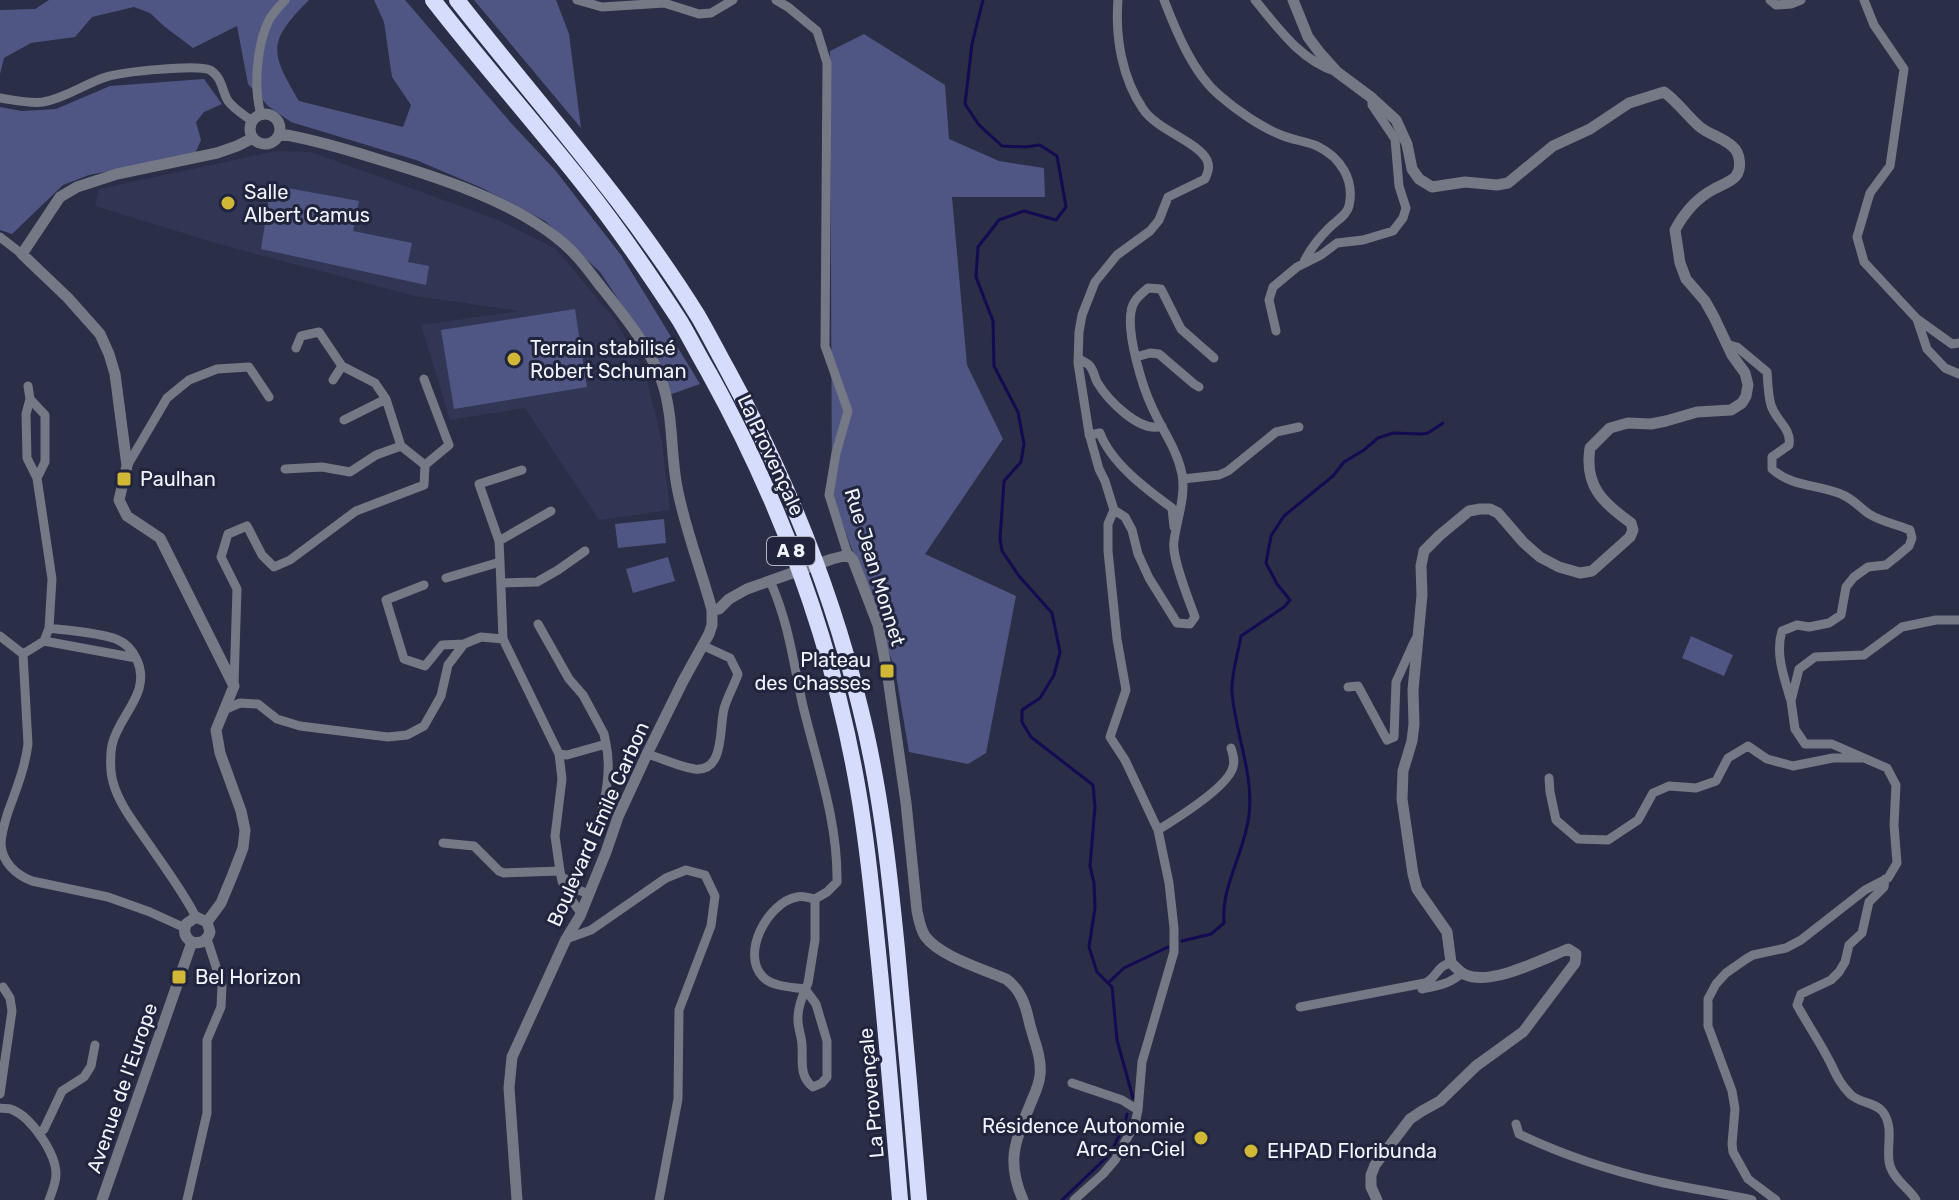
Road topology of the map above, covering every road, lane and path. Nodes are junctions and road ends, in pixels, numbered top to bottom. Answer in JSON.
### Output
{"nodes":[{"id":1,"x":285,"y":0,"type":"edge"},
{"id":2,"x":433,"y":0,"type":"edge"},
{"id":3,"x":457,"y":0,"type":"edge"},
{"id":4,"x":577,"y":0,"type":"edge"},
{"id":5,"x":733,"y":0,"type":"edge"},
{"id":6,"x":776,"y":0,"type":"edge"},
{"id":7,"x":1118,"y":0,"type":"edge"},
{"id":8,"x":1164,"y":0,"type":"edge"},
{"id":9,"x":1255,"y":0,"type":"edge"},
{"id":10,"x":1293,"y":0,"type":"edge"},
{"id":11,"x":1770,"y":0,"type":"edge"},
{"id":12,"x":1801,"y":0,"type":"edge"},
{"id":13,"x":1864,"y":0,"type":"edge"},
{"id":14,"x":1337,"y":72,"type":"junction"},
{"id":15,"x":0,"y":98,"type":"edge"},
{"id":16,"x":1372,"y":98,"type":"junction"},
{"id":17,"x":256,"y":117,"type":"junction"},
{"id":18,"x":280,"y":134,"type":"junction"},
{"id":19,"x":253,"y":138,"type":"junction"},
{"id":20,"x":0,"y":237,"type":"edge"},
{"id":21,"x":22,"y":254,"type":"junction"},
{"id":22,"x":1304,"y":262,"type":"junction"},
{"id":23,"x":1917,"y":319,"type":"junction"},
{"id":24,"x":1276,"y":331,"type":"dead end"},
{"id":25,"x":1959,"y":343,"type":"edge"},
{"id":26,"x":1726,"y":344,"type":"junction"},
{"id":27,"x":296,"y":348,"type":"dead end"},
{"id":28,"x":1136,"y":357,"type":"junction"},
{"id":29,"x":1078,"y":358,"type":"junction"},
{"id":30,"x":1214,"y":358,"type":"dead end"},
{"id":31,"x":342,"y":366,"type":"junction"},
{"id":32,"x":1959,"y":374,"type":"edge"},
{"id":33,"x":424,"y":379,"type":"dead end"},
{"id":34,"x":333,"y":380,"type":"dead end"},
{"id":35,"x":28,"y":386,"type":"dead end"},
{"id":36,"x":1199,"y":387,"type":"dead end"},
{"id":37,"x":269,"y":397,"type":"dead end"},
{"id":38,"x":30,"y":399,"type":"junction"},
{"id":39,"x":386,"y":399,"type":"junction"},
{"id":40,"x":344,"y":420,"type":"dead end"},
{"id":41,"x":1162,"y":426,"type":"junction"},
{"id":42,"x":1299,"y":427,"type":"dead end"},
{"id":43,"x":1089,"y":435,"type":"junction"},
{"id":44,"x":401,"y":446,"type":"junction"},
{"id":45,"x":425,"y":465,"type":"junction"},
{"id":46,"x":127,"y":466,"type":"junction"},
{"id":47,"x":285,"y":469,"type":"dead end"},
{"id":48,"x":522,"y":470,"type":"dead end"},
{"id":49,"x":37,"y":478,"type":"junction"},
{"id":50,"x":1183,"y":479,"type":"junction"},
{"id":51,"x":1114,"y":510,"type":"junction"},
{"id":52,"x":551,"y":511,"type":"dead end"},
{"id":53,"x":1175,"y":535,"type":"junction"},
{"id":54,"x":499,"y":541,"type":"junction"},
{"id":55,"x":585,"y":551,"type":"dead end"},
{"id":56,"x":848,"y":555,"type":"junction"},
{"id":57,"x":500,"y":562,"type":"junction"},
{"id":58,"x":446,"y":578,"type":"dead end"},
{"id":59,"x":770,"y":581,"type":"junction"},
{"id":60,"x":501,"y":583,"type":"junction"},
{"id":61,"x":424,"y":585,"type":"dead end"},
{"id":62,"x":712,"y":610,"type":"junction"},
{"id":63,"x":1959,"y":620,"type":"edge"},
{"id":64,"x":538,"y":624,"type":"dead end"},
{"id":65,"x":49,"y":628,"type":"junction"},
{"id":66,"x":1419,"y":633,"type":"junction"},
{"id":67,"x":0,"y":636,"type":"edge"},
{"id":68,"x":503,"y":639,"type":"junction"},
{"id":69,"x":44,"y":641,"type":"junction"},
{"id":70,"x":464,"y":644,"type":"junction"},
{"id":71,"x":704,"y":646,"type":"junction"},
{"id":72,"x":23,"y":654,"type":"junction"},
{"id":73,"x":136,"y":658,"type":"junction"},
{"id":74,"x":234,"y":686,"type":"junction"},
{"id":75,"x":1348,"y":687,"type":"dead end"},
{"id":76,"x":1791,"y":701,"type":"junction"},
{"id":77,"x":226,"y":709,"type":"junction"},
{"id":78,"x":606,"y":744,"type":"junction"},
{"id":79,"x":1231,"y":748,"type":"dead end"},
{"id":80,"x":559,"y":754,"type":"junction"},
{"id":81,"x":647,"y":754,"type":"junction"},
{"id":82,"x":1865,"y":758,"type":"junction"},
{"id":83,"x":1549,"y":778,"type":"dead end"},
{"id":84,"x":601,"y":814,"type":"dead end"},
{"id":85,"x":2,"y":825,"type":"edge"},
{"id":86,"x":1158,"y":830,"type":"junction"},
{"id":87,"x":443,"y":843,"type":"dead end"},
{"id":88,"x":560,"y":871,"type":"junction"},
{"id":89,"x":1885,"y":879,"type":"junction"},
{"id":90,"x":589,"y":894,"type":"junction"},
{"id":91,"x":815,"y":899,"type":"junction"},
{"id":92,"x":581,"y":913,"type":"junction"},
{"id":93,"x":202,"y":920,"type":"junction"},
{"id":94,"x":185,"y":928,"type":"junction"},
{"id":95,"x":207,"y":939,"type":"junction"},
{"id":96,"x":566,"y":939,"type":"junction"},
{"id":97,"x":192,"y":942,"type":"junction"},
{"id":98,"x":1451,"y":963,"type":"junction"},
{"id":99,"x":1462,"y":973,"type":"junction"},
{"id":100,"x":3,"y":987,"type":"dead end"},
{"id":101,"x":805,"y":989,"type":"junction"},
{"id":102,"x":1333,"y":1006,"type":"dead end"},
{"id":103,"x":1300,"y":1007,"type":"dead end"},
{"id":104,"x":95,"y":1045,"type":"dead end"},
{"id":105,"x":1072,"y":1083,"type":"dead end"},
{"id":106,"x":0,"y":1094,"type":"edge"},
{"id":107,"x":0,"y":1108,"type":"edge"},
{"id":108,"x":1138,"y":1110,"type":"junction"},
{"id":109,"x":1516,"y":1124,"type":"dead end"},
{"id":110,"x":39,"y":1134,"type":"junction"},
{"id":111,"x":49,"y":1200,"type":"edge"},
{"id":112,"x":102,"y":1200,"type":"edge"},
{"id":113,"x":187,"y":1200,"type":"edge"},
{"id":114,"x":517,"y":1200,"type":"edge"},
{"id":115,"x":659,"y":1200,"type":"edge"},
{"id":116,"x":900,"y":1200,"type":"edge"},
{"id":117,"x":919,"y":1200,"type":"edge"},
{"id":118,"x":1023,"y":1200,"type":"edge"},
{"id":119,"x":1074,"y":1200,"type":"edge"},
{"id":120,"x":1377,"y":1200,"type":"edge"},
{"id":121,"x":1752,"y":1200,"type":"edge"},
{"id":122,"x":1776,"y":1200,"type":"edge"},
{"id":123,"x":1916,"y":1200,"type":"edge"}],
"edges":[{"from":1,"to":17,"type":"street"},
{"from":2,"to":116,"type":"highway","name":"La Provençale","number":"A 8"},
{"from":3,"to":117,"type":"highway","name":"La Provençale","number":"A 8"},
{"from":4,"to":5,"type":"street"},
{"from":6,"to":56,"type":"street","name":"Rue Jean Monnet"},
{"from":7,"to":29,"type":"street"},
{"from":8,"to":22,"type":"street"},
{"from":9,"to":14,"type":"street"},
{"from":10,"to":14,"type":"street"},
{"from":11,"to":12,"type":"street"},
{"from":13,"to":23,"type":"street"},
{"from":14,"to":16,"type":"street"},
{"from":15,"to":17,"type":"street"},
{"from":16,"to":22,"type":"street"},
{"from":16,"to":26,"type":"street"},
{"from":17,"to":18,"type":"street"},
{"from":17,"to":19,"type":"street"},
{"from":18,"to":19,"type":"street"},
{"from":18,"to":62,"type":"street"},
{"from":19,"to":21,"type":"street"},
{"from":20,"to":21,"type":"street"},
{"from":21,"to":46,"type":"street"},
{"from":22,"to":24,"type":"street"},
{"from":23,"to":25,"type":"street"},
{"from":23,"to":32,"type":"street"},
{"from":26,"to":66,"type":"street"},
{"from":26,"to":76,"type":"street"},
{"from":27,"to":31,"type":"street"},
{"from":28,"to":30,"type":"street"},
{"from":28,"to":36,"type":"street"},
{"from":28,"to":41,"type":"street"},
{"from":29,"to":41,"type":"street"},
{"from":29,"to":43,"type":"street"},
{"from":31,"to":34,"type":"street"},
{"from":31,"to":39,"type":"street"},
{"from":33,"to":45,"type":"street"},
{"from":35,"to":38,"type":"street"},
{"from":37,"to":46,"type":"street"},
{"from":38,"to":49,"type":"street"},
{"from":38,"to":49,"type":"street"},
{"from":39,"to":40,"type":"street"},
{"from":39,"to":44,"type":"street"},
{"from":41,"to":50,"type":"street"},
{"from":42,"to":50,"type":"street"},
{"from":43,"to":51,"type":"street"},
{"from":43,"to":53,"type":"street"},
{"from":44,"to":45,"type":"street"},
{"from":44,"to":47,"type":"street"},
{"from":45,"to":74,"type":"street"},
{"from":46,"to":74,"type":"street"},
{"from":48,"to":54,"type":"street"},
{"from":49,"to":65,"type":"street"},
{"from":50,"to":53,"type":"street"},
{"from":51,"to":53,"type":"street"},
{"from":51,"to":86,"type":"street"},
{"from":52,"to":54,"type":"street"},
{"from":54,"to":57,"type":"street"},
{"from":55,"to":60,"type":"street"},
{"from":56,"to":59,"type":"street"},
{"from":56,"to":118,"type":"street","name":"Rue Jean Monnet"},
{"from":57,"to":58,"type":"street"},
{"from":57,"to":60,"type":"street"},
{"from":59,"to":62,"type":"street"},
{"from":59,"to":91,"type":"street"},
{"from":60,"to":68,"type":"street"},
{"from":61,"to":70,"type":"street"},
{"from":62,"to":71,"type":"street","name":"Boulevard Émile Carbon"},
{"from":63,"to":76,"type":"street"},
{"from":64,"to":78,"type":"street"},
{"from":65,"to":69,"type":"street"},
{"from":65,"to":73,"type":"street"},
{"from":66,"to":75,"type":"street"},
{"from":66,"to":98,"type":"street"},
{"from":67,"to":72,"type":"street"},
{"from":68,"to":70,"type":"street"},
{"from":68,"to":80,"type":"street"},
{"from":69,"to":72,"type":"street"},
{"from":69,"to":73,"type":"street"},
{"from":70,"to":77,"type":"street"},
{"from":71,"to":81,"type":"street","name":"Boulevard Émile Carbon"},
{"from":71,"to":81,"type":"street"},
{"from":72,"to":85,"type":"street"},
{"from":73,"to":93,"type":"street"},
{"from":74,"to":77,"type":"street"},
{"from":76,"to":82,"type":"street"},
{"from":77,"to":93,"type":"street"},
{"from":78,"to":80,"type":"street"},
{"from":78,"to":84,"type":"street"},
{"from":79,"to":86,"type":"street"},
{"from":80,"to":88,"type":"street"},
{"from":81,"to":90,"type":"street","name":"Boulevard Émile Carbon"},
{"from":82,"to":83,"type":"street"},
{"from":82,"to":89,"type":"street"},
{"from":85,"to":94,"type":"street"},
{"from":86,"to":108,"type":"street"},
{"from":87,"to":88,"type":"street"},
{"from":88,"to":90,"type":"street"},
{"from":88,"to":92,"type":"street"},
{"from":89,"to":122,"type":"street"},
{"from":89,"to":123,"type":"street"},
{"from":90,"to":92,"type":"street","name":"Boulevard Émile Carbon"},
{"from":91,"to":101,"type":"street"},
{"from":91,"to":101,"type":"street"},
{"from":92,"to":96,"type":"street","name":"Boulevard Émile Carbon"},
{"from":93,"to":94,"type":"street"},
{"from":93,"to":95,"type":"street"},
{"from":94,"to":97,"type":"street"},
{"from":95,"to":97,"type":"street"},
{"from":95,"to":113,"type":"street"},
{"from":96,"to":114,"type":"street","name":"Boulevard Émile Carbon"},
{"from":96,"to":115,"type":"street"},
{"from":97,"to":112,"type":"street","name":"Avenue de l'Europe"},
{"from":98,"to":99,"type":"street"},
{"from":98,"to":103,"type":"street"},
{"from":99,"to":102,"type":"street"},
{"from":99,"to":120,"type":"street"},
{"from":100,"to":106,"type":"street"},
{"from":101,"to":101,"type":"street"},
{"from":104,"to":110,"type":"street"},
{"from":105,"to":108,"type":"street"},
{"from":107,"to":110,"type":"street"},
{"from":108,"to":119,"type":"street"},
{"from":109,"to":121,"type":"street"},
{"from":110,"to":111,"type":"street"}]}
